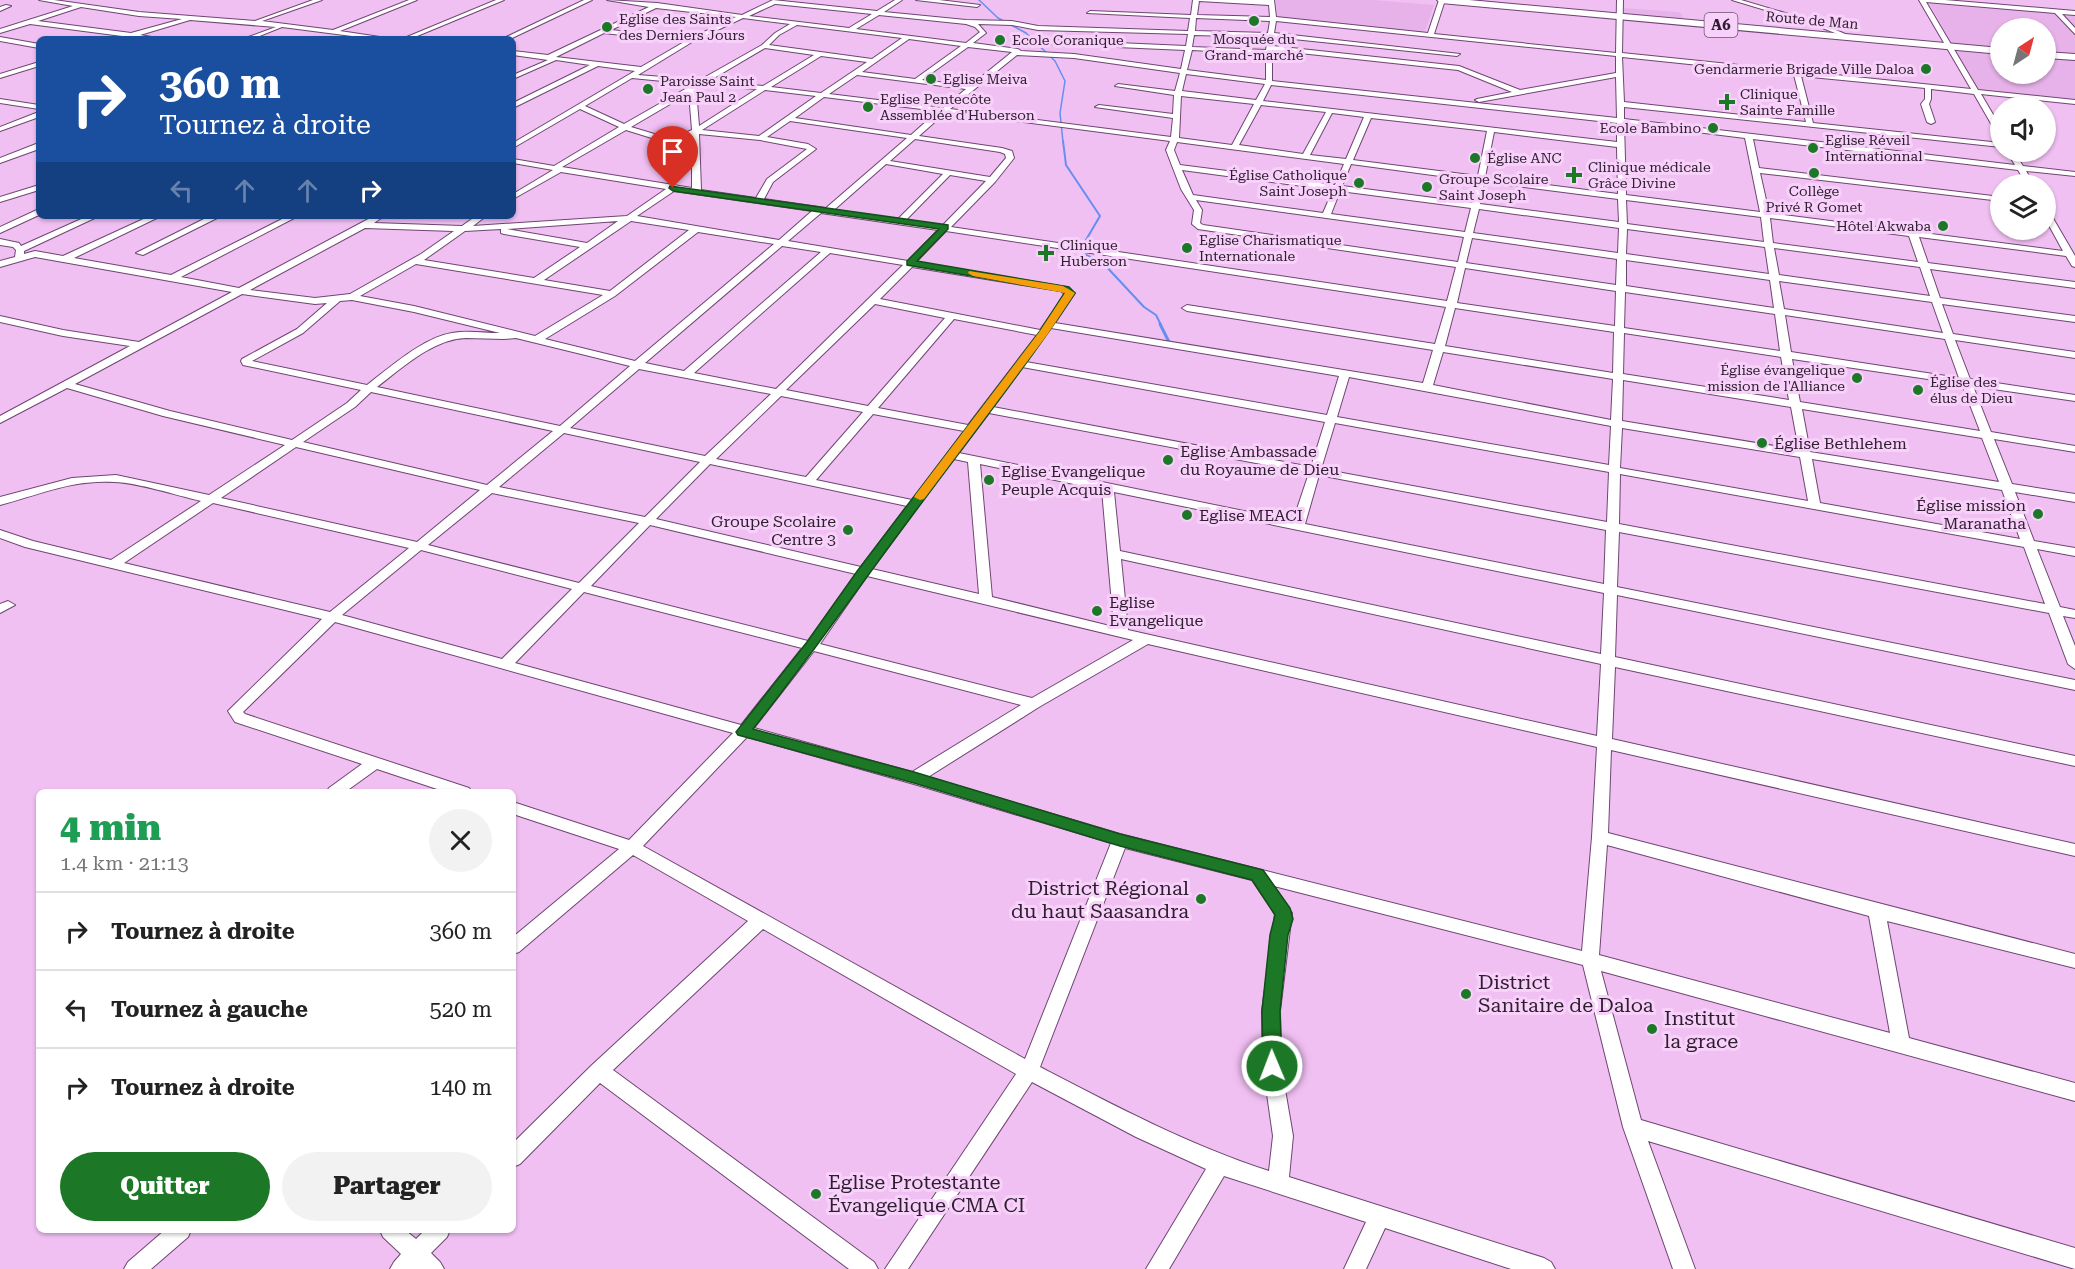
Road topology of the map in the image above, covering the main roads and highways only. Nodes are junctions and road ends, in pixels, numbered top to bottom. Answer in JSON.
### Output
{"nodes":[{"id":1,"x":1442,"y":0,"type":"edge"},
{"id":2,"x":1990,"y":50,"type":"edge"},
{"id":3,"x":2056,"y":56,"type":"edge"},
{"id":4,"x":2075,"y":57,"type":"edge"}],
"edges":[{"from":1,"to":2,"type":"highway","name":"Route de Man","number":"A6"},
{"from":3,"to":4,"type":"highway"}]}
